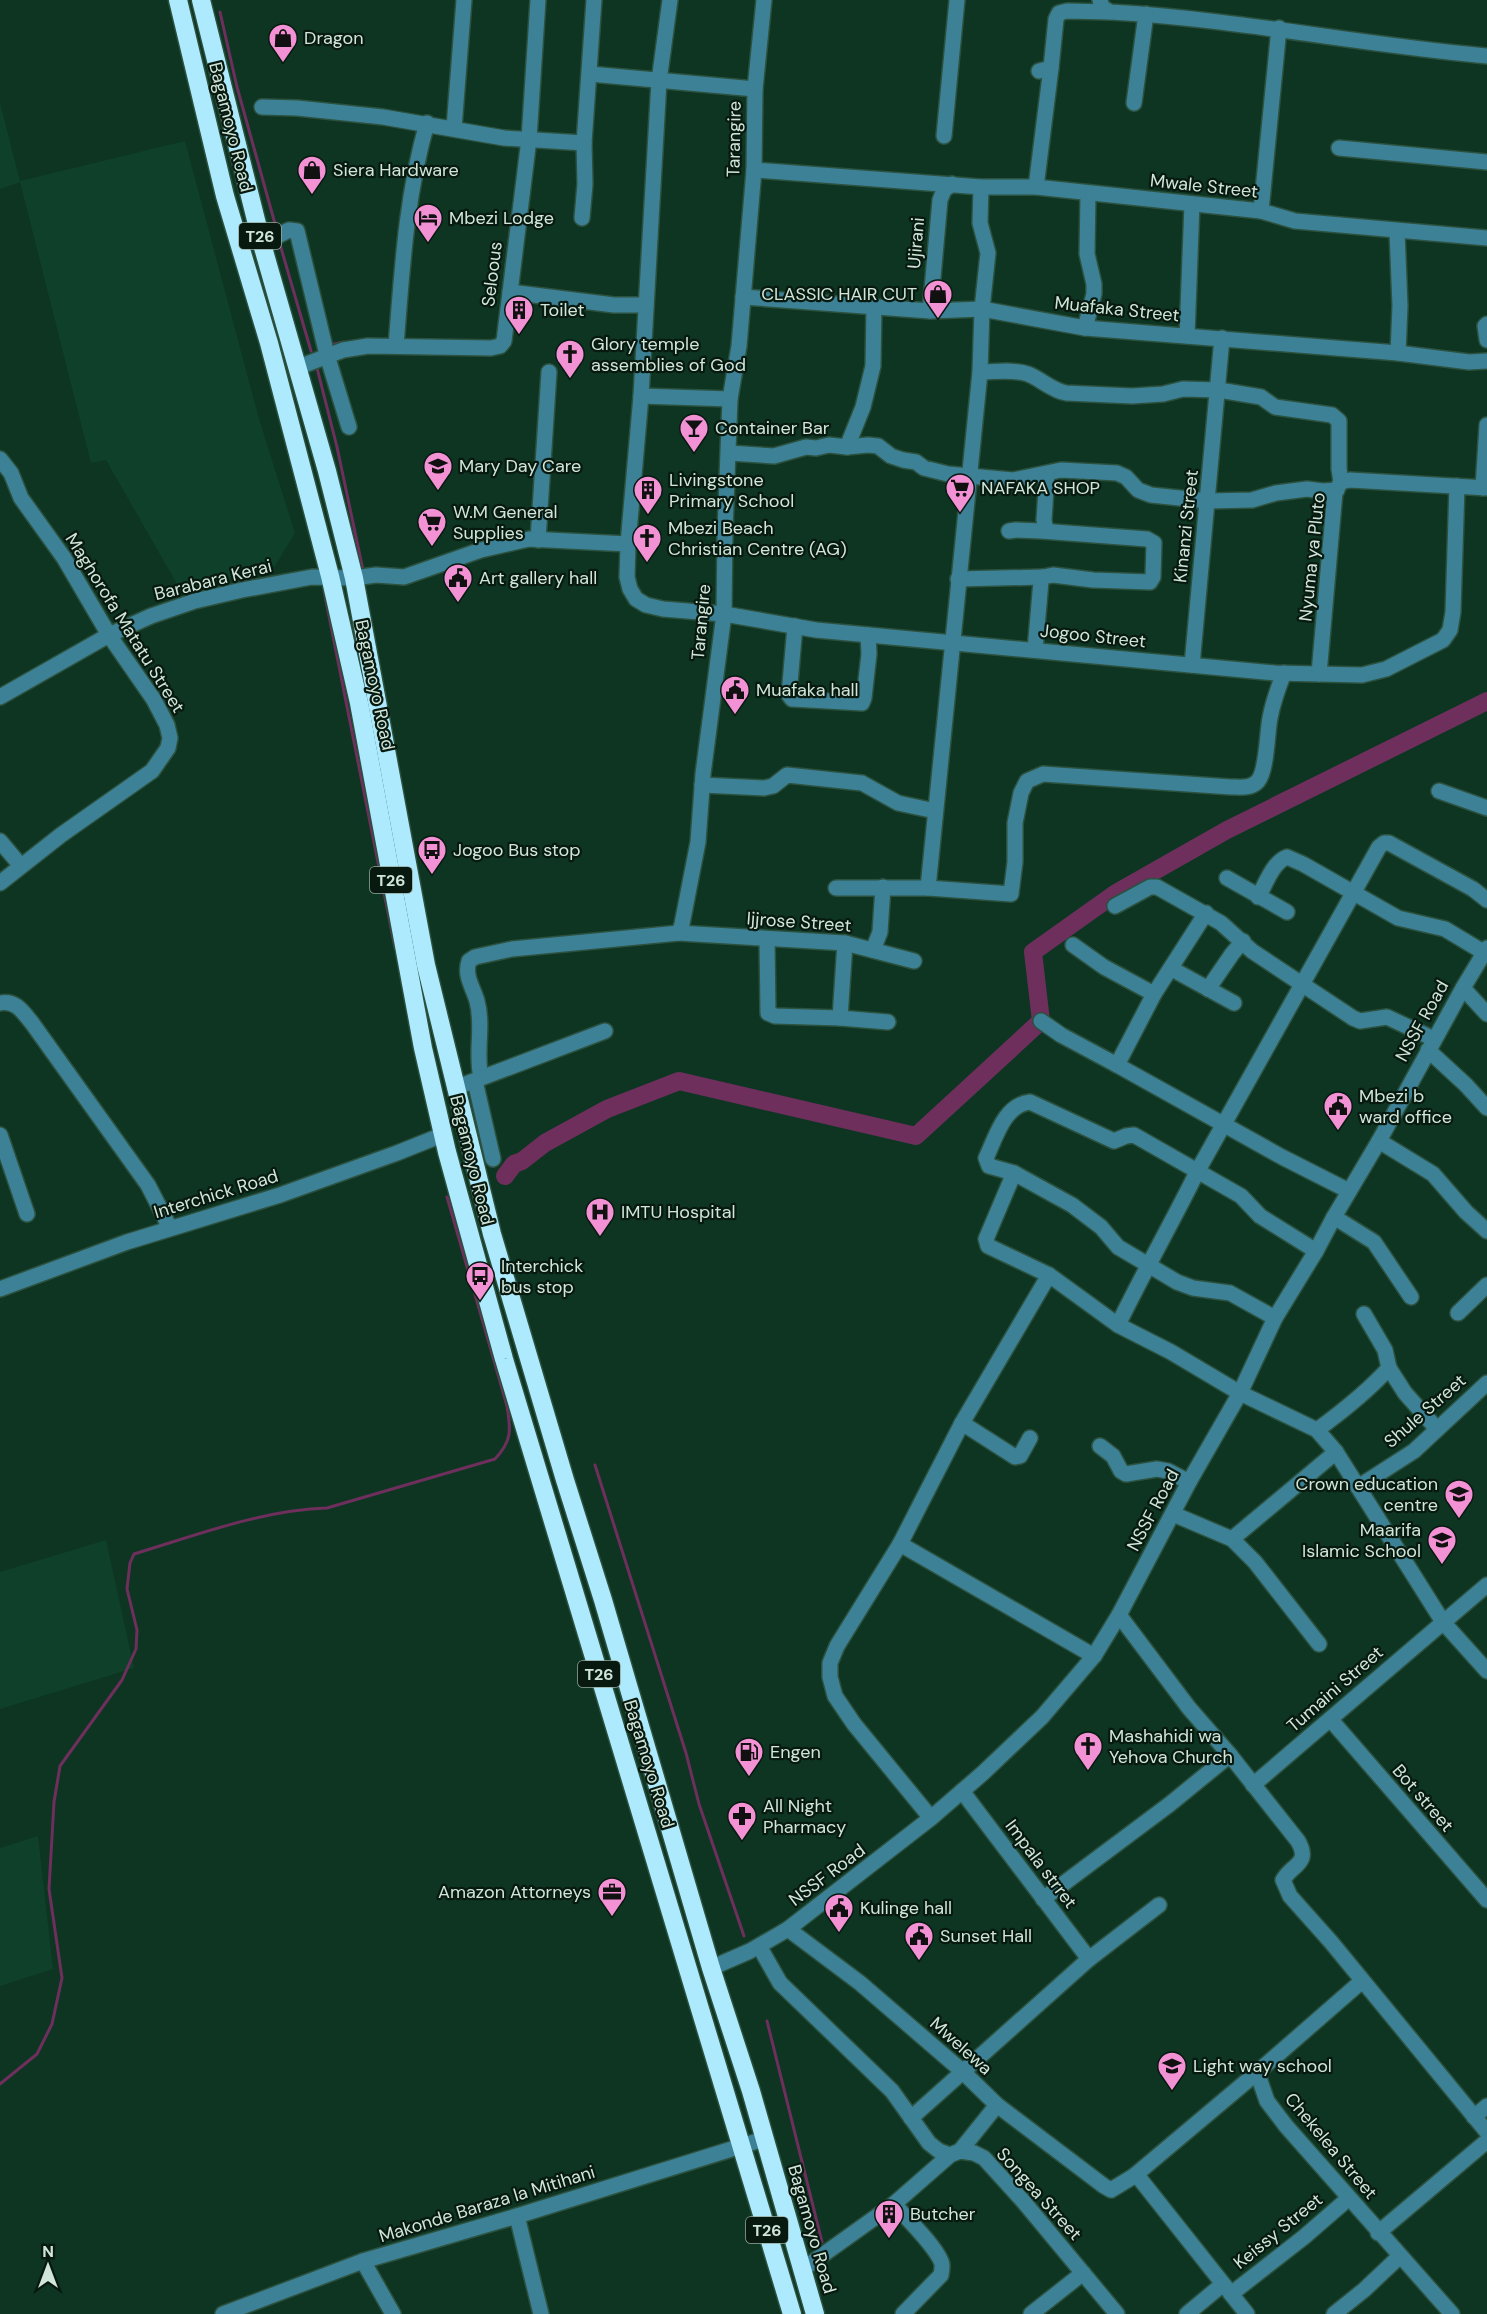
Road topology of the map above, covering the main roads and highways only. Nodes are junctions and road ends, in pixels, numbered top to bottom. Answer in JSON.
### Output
{"nodes":[{"id":1,"x":178,"y":0,"type":"edge"},
{"id":2,"x":202,"y":0,"type":"edge"},
{"id":3,"x":792,"y":2314,"type":"edge"},
{"id":4,"x":814,"y":2314,"type":"edge"}],
"edges":[{"from":1,"to":3,"type":"highway","name":"Bagamoyo Road","number":"T26"},
{"from":2,"to":4,"type":"highway","name":"Bagamoyo Road","number":"T26"}]}
